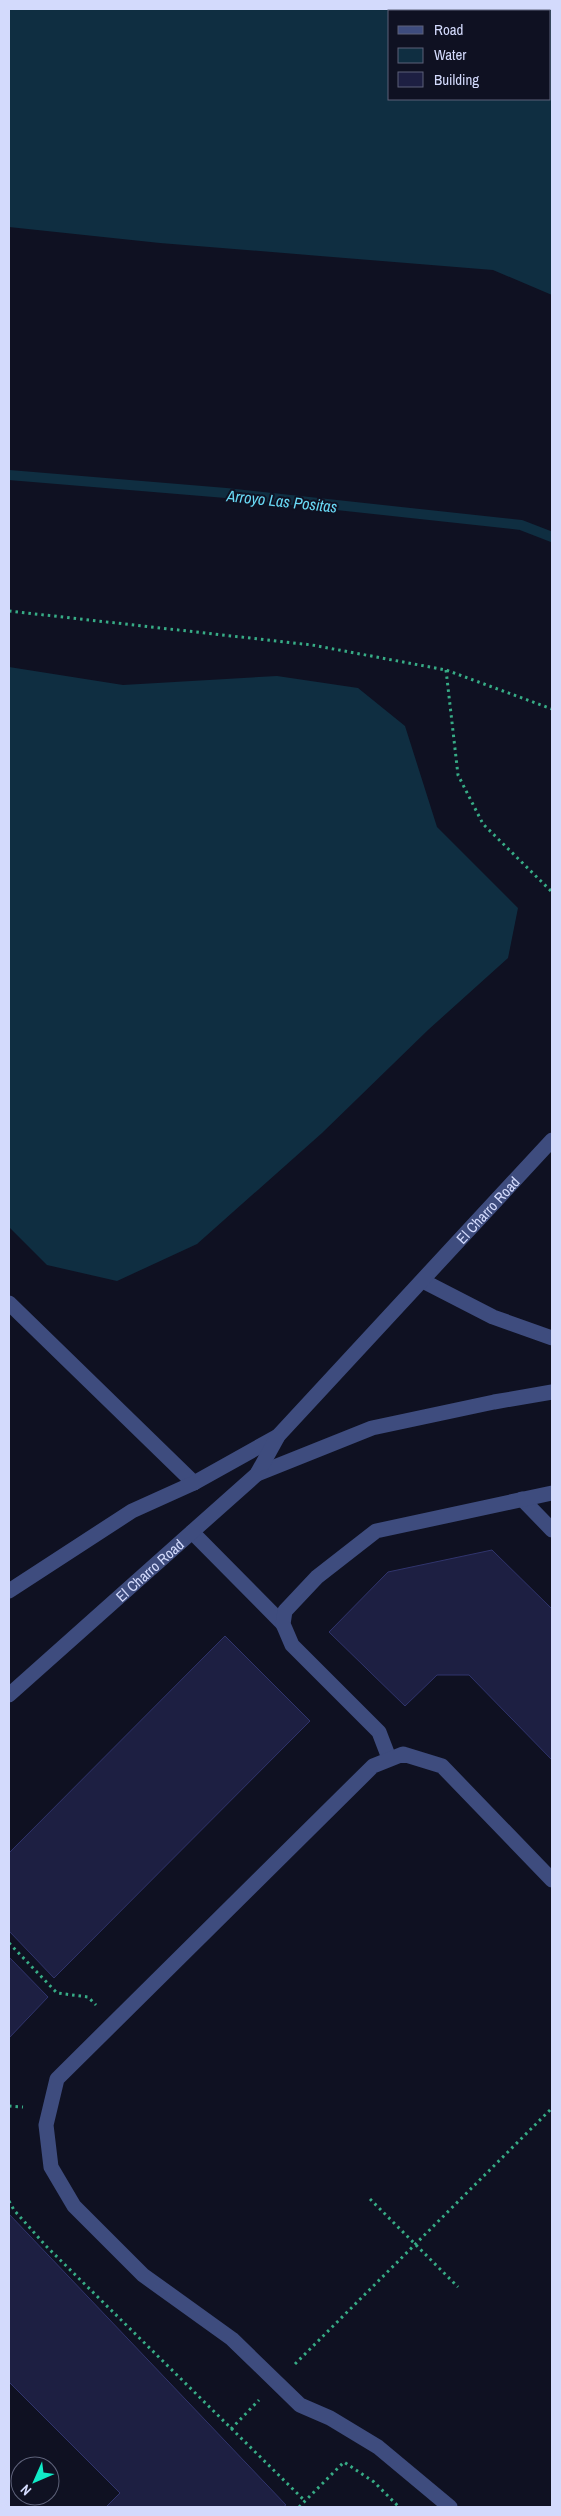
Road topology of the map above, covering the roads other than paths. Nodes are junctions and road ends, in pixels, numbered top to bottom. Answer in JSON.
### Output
{"nodes":[{"id":1,"x":552,"y":1140,"type":"edge"},
{"id":2,"x":423,"y":1281,"type":"junction"},
{"id":3,"x":9,"y":1304,"type":"edge"},
{"id":4,"x":552,"y":1338,"type":"edge"},
{"id":5,"x":552,"y":1392,"type":"edge"},
{"id":6,"x":278,"y":1436,"type":"junction"},
{"id":7,"x":257,"y":1474,"type":"junction"},
{"id":8,"x":194,"y":1483,"type":"junction"},
{"id":9,"x":552,"y":1493,"type":"edge"},
{"id":10,"x":522,"y":1499,"type":"junction"},
{"id":11,"x":552,"y":1530,"type":"edge"},
{"id":12,"x":192,"y":1532,"type":"junction"},
{"id":13,"x":9,"y":1591,"type":"edge"},
{"id":14,"x":283,"y":1624,"type":"junction"},
{"id":15,"x":9,"y":1695,"type":"edge"},
{"id":16,"x":389,"y":1758,"type":"junction"},
{"id":17,"x":552,"y":1880,"type":"edge"},
{"id":18,"x":450,"y":2507,"type":"edge"}],
"edges":[{"from":1,"to":2,"type":"street","name":"El Charro Road"},
{"from":2,"to":4,"type":"street"},
{"from":2,"to":6,"type":"street","name":"El Charro Road"},
{"from":3,"to":8,"type":"street"},
{"from":5,"to":7,"type":"street"},
{"from":6,"to":7,"type":"street","name":"El Charro Road"},
{"from":6,"to":8,"type":"street","name":"El Charro Road"},
{"from":7,"to":12,"type":"street","name":"El Charro Road"},
{"from":8,"to":13,"type":"street","name":"El Charro Road"},
{"from":9,"to":10,"type":"street"},
{"from":10,"to":11,"type":"street"},
{"from":10,"to":14,"type":"street"},
{"from":12,"to":14,"type":"street"},
{"from":12,"to":15,"type":"street","name":"El Charro Road"},
{"from":14,"to":16,"type":"street"},
{"from":16,"to":17,"type":"street"},
{"from":16,"to":18,"type":"street"}]}
